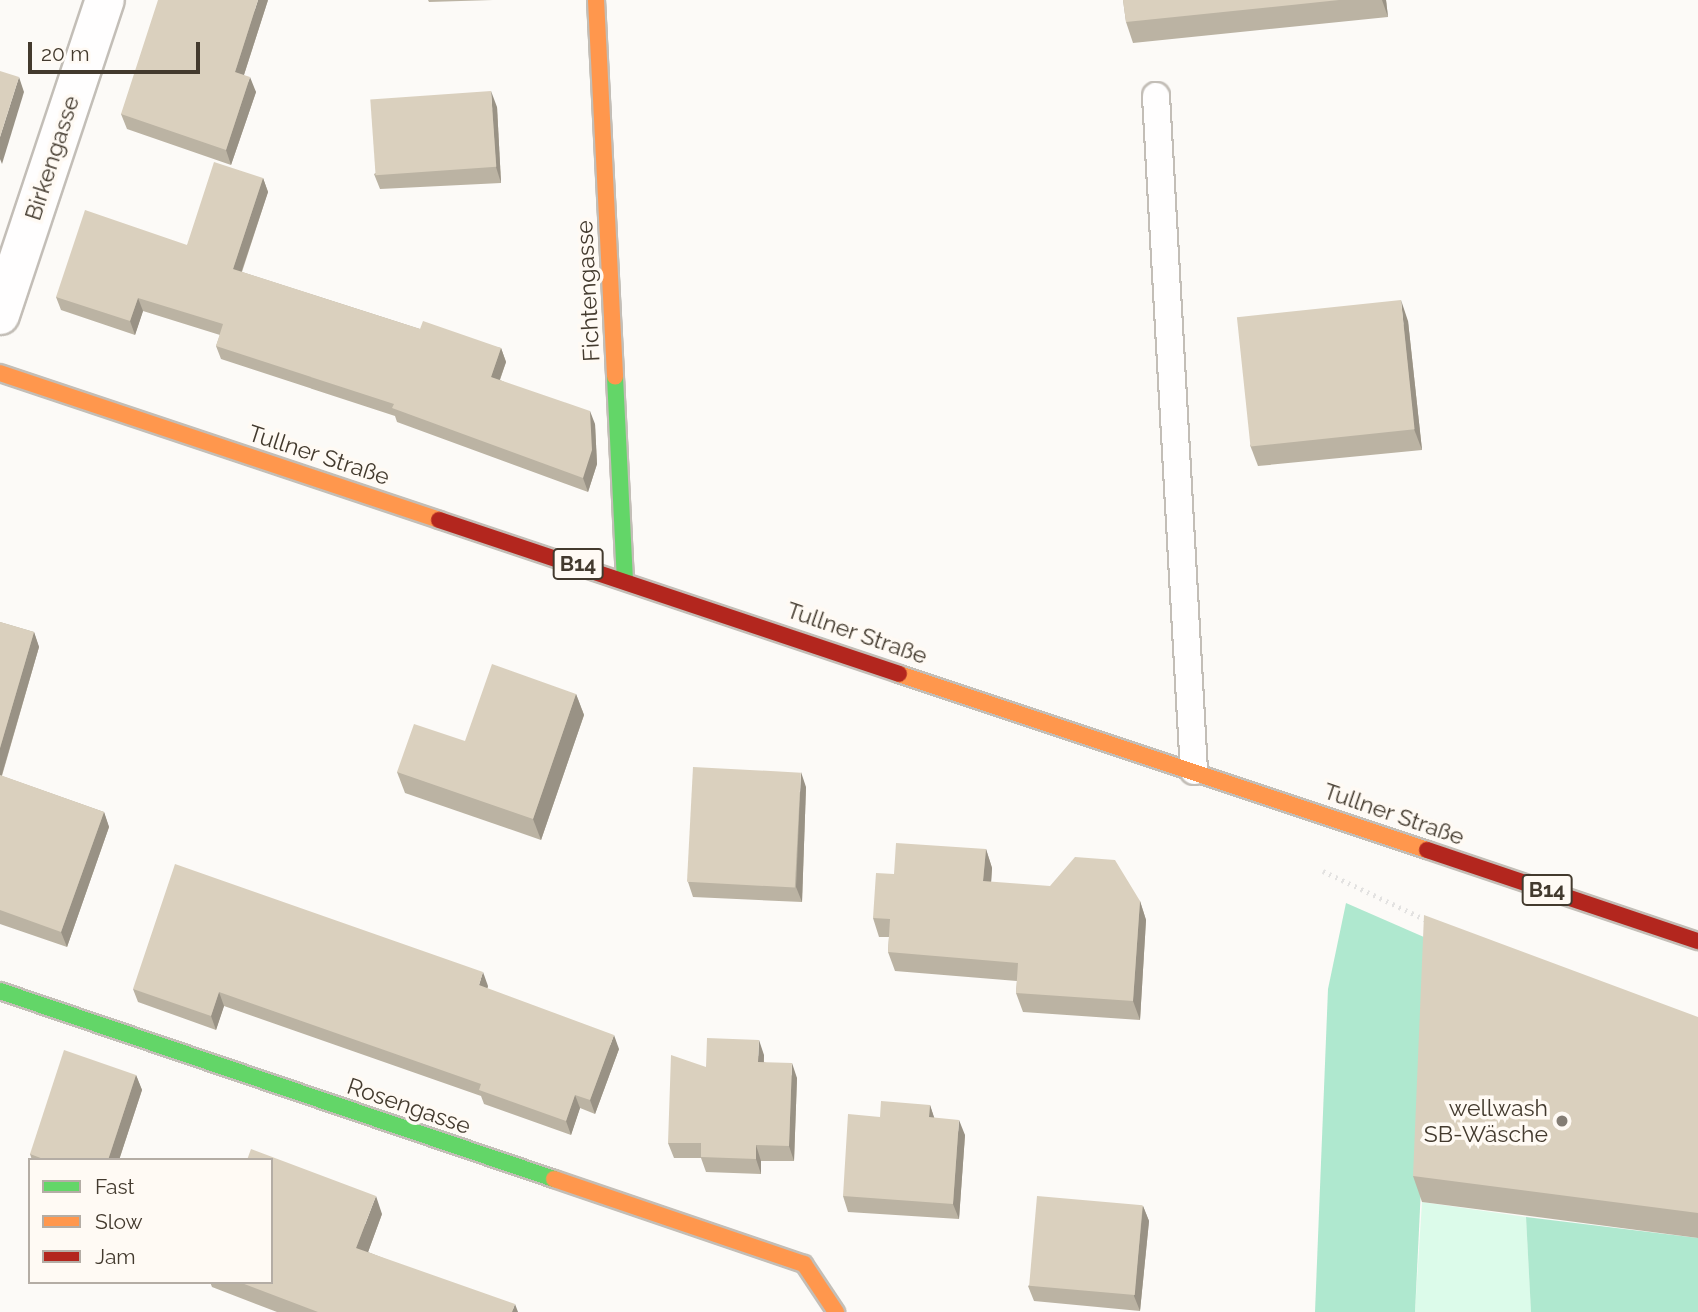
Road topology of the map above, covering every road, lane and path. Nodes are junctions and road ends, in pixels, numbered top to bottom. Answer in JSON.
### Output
{"nodes":[{"id":1,"x":104,"y":0,"type":"edge"},
{"id":2,"x":596,"y":0,"type":"edge"},
{"id":3,"x":1156,"y":96,"type":"dead end"},
{"id":4,"x":0,"y":315,"type":"edge"},
{"id":5,"x":0,"y":373,"type":"edge"},
{"id":6,"x":625,"y":579,"type":"junction"},
{"id":7,"x":1194,"y":771,"type":"junction"},
{"id":8,"x":1698,"y":941,"type":"edge"},
{"id":9,"x":0,"y":991,"type":"edge"},
{"id":10,"x":836,"y":1312,"type":"edge"}],
"edges":[{"from":1,"to":4,"type":"street","name":"Birkengasse"},
{"from":2,"to":6,"type":"main road","name":"Fichtengasse"},
{"from":3,"to":7,"type":"lane"},
{"from":5,"to":6,"type":"main road","name":"Tullner Straße","number":"B14"},
{"from":6,"to":7,"type":"main road","name":"Tullner Straße","number":"B14"},
{"from":7,"to":8,"type":"main road","name":"Tullner Straße","number":"B14"},
{"from":9,"to":10,"type":"main road","name":"Rosengasse"}]}
